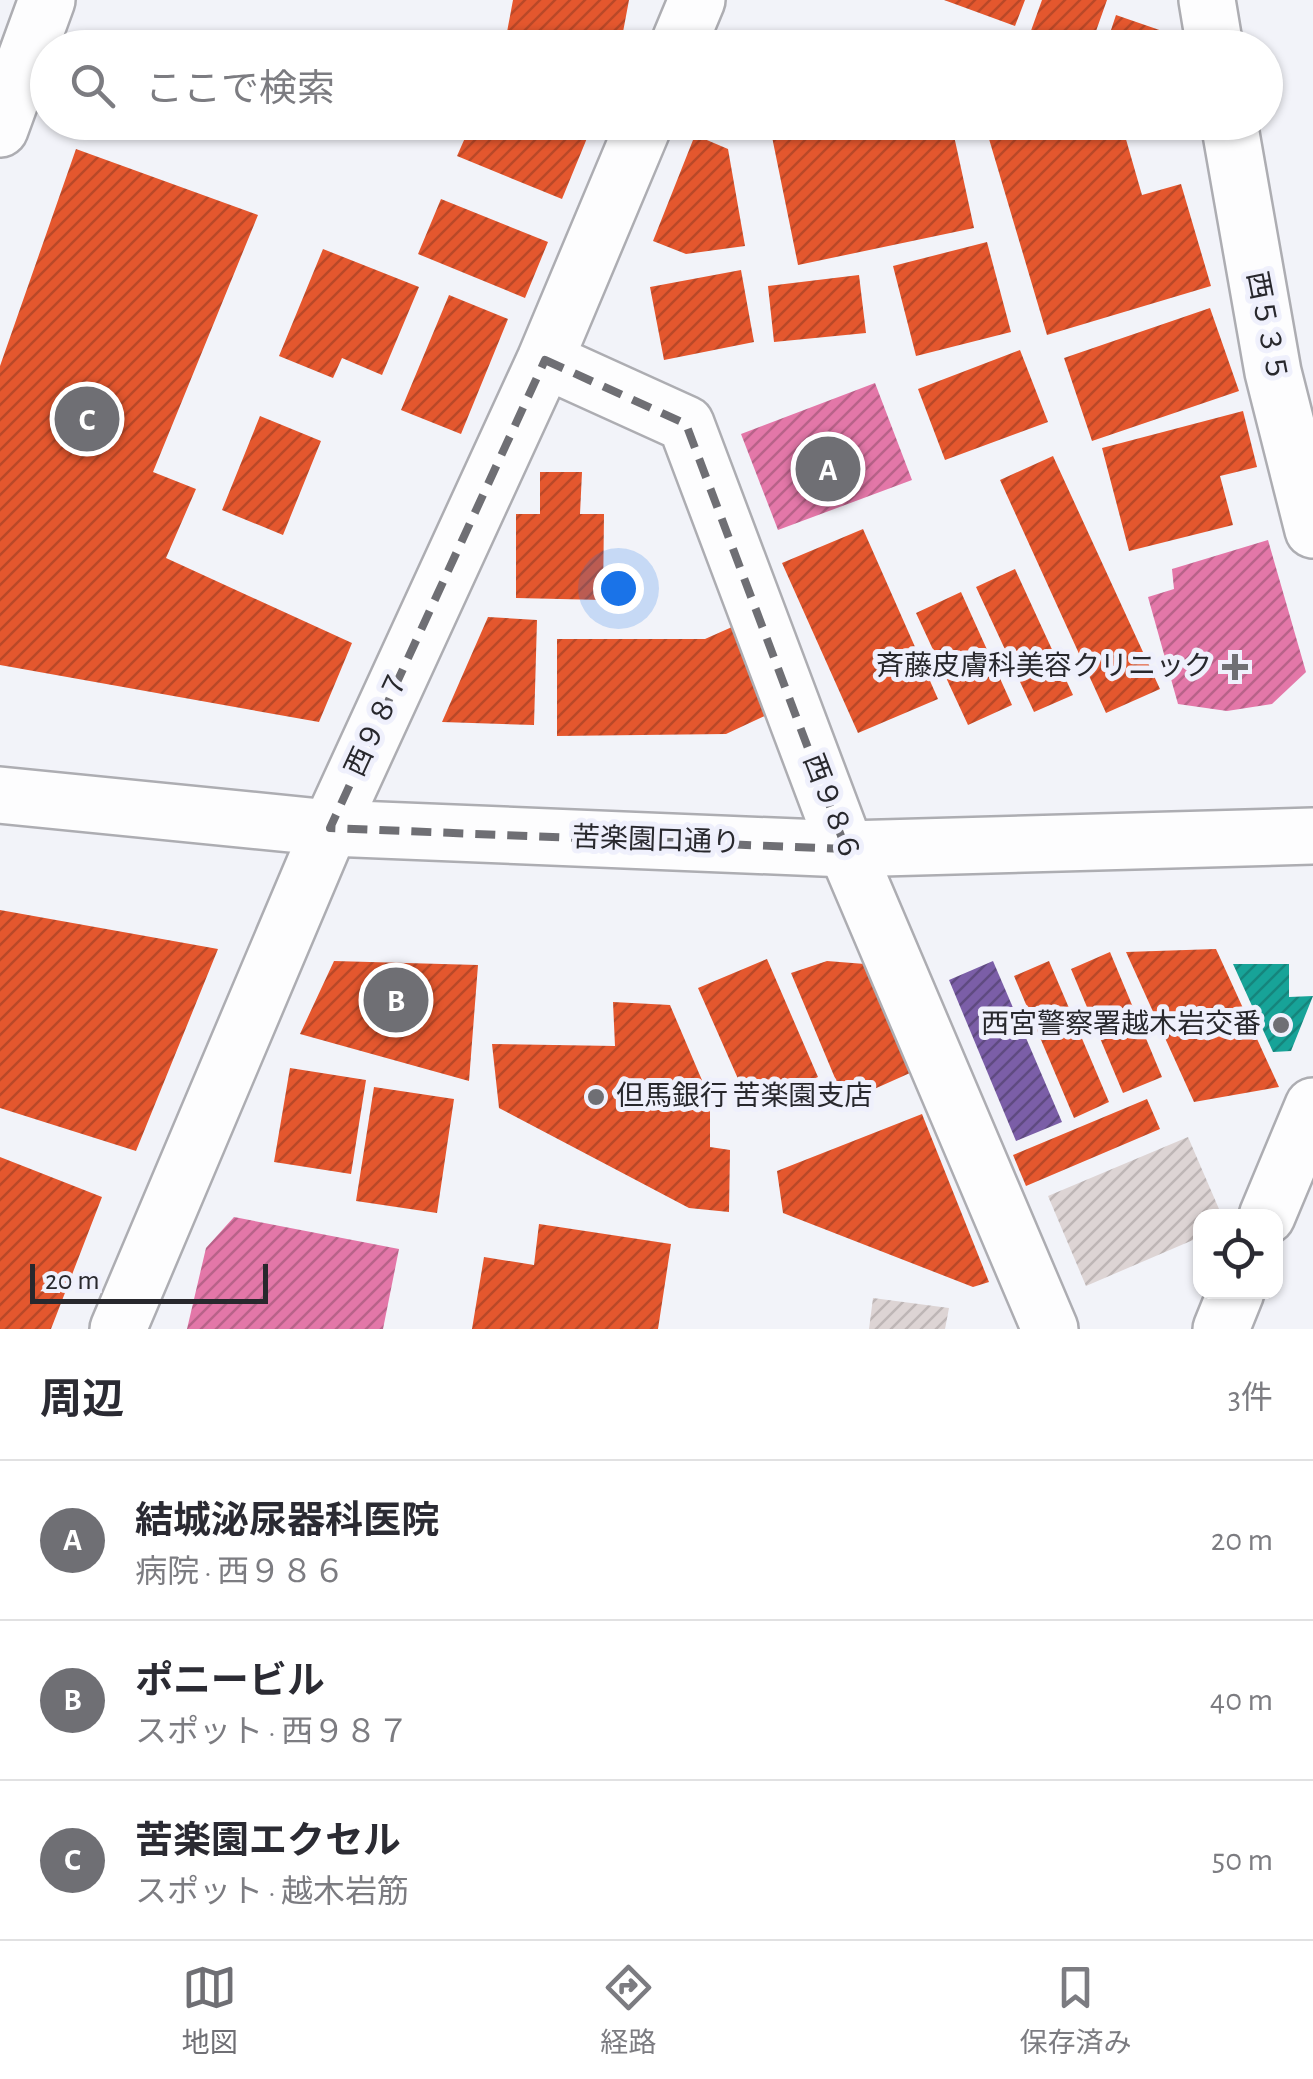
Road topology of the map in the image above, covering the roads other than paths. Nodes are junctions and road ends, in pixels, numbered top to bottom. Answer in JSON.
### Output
{"nodes":[{"id":1,"x":47,"y":0,"type":"edge"},
{"id":2,"x":697,"y":0,"type":"edge"},
{"id":3,"x":1207,"y":0,"type":"edge"},
{"id":4,"x":36,"y":30,"type":"edge"},
{"id":5,"x":684,"y":30,"type":"edge"},
{"id":6,"x":1213,"y":30,"type":"edge"},
{"id":7,"x":30,"y":47,"type":"edge"},
{"id":8,"x":0,"y":129,"type":"edge"},
{"id":9,"x":637,"y":140,"type":"edge"},
{"id":10,"x":1232,"y":140,"type":"edge"},
{"id":11,"x":544,"y":360,"type":"junction"},
{"id":12,"x":1313,"y":530,"type":"edge"},
{"id":13,"x":0,"y":795,"type":"edge"},
{"id":14,"x":330,"y":828,"type":"junction"},
{"id":15,"x":1313,"y":836,"type":"edge"},
{"id":16,"x":846,"y":849,"type":"junction"},
{"id":17,"x":1313,"y":1106,"type":"edge"},
{"id":18,"x":1271,"y":1209,"type":"edge"},
{"id":19,"x":1233,"y":1299,"type":"edge"},
{"id":20,"x":118,"y":1329,"type":"edge"},
{"id":21,"x":1050,"y":1329,"type":"edge"},
{"id":22,"x":1221,"y":1329,"type":"edge"}],
"edges":[{"from":1,"to":4,"type":"street"},
{"from":2,"to":5,"type":"street"},
{"from":3,"to":6,"type":"street"},
{"from":7,"to":8,"type":"street"},
{"from":9,"to":11,"type":"street","name":"西９８７"},
{"from":10,"to":12,"type":"street","name":"西５３５"},
{"from":11,"to":14,"type":"street","name":"西９８７"},
{"from":11,"to":16,"type":"street","name":"西９８６"},
{"from":13,"to":14,"type":"street","name":"苦楽園口通り"},
{"from":14,"to":16,"type":"street","name":"苦楽園口通り"},
{"from":14,"to":20,"type":"street","name":"西９８７"},
{"from":15,"to":16,"type":"street","name":"苦楽園口通り"},
{"from":16,"to":21,"type":"street","name":"西９８６"},
{"from":17,"to":18,"type":"street"},
{"from":19,"to":22,"type":"street"}]}
